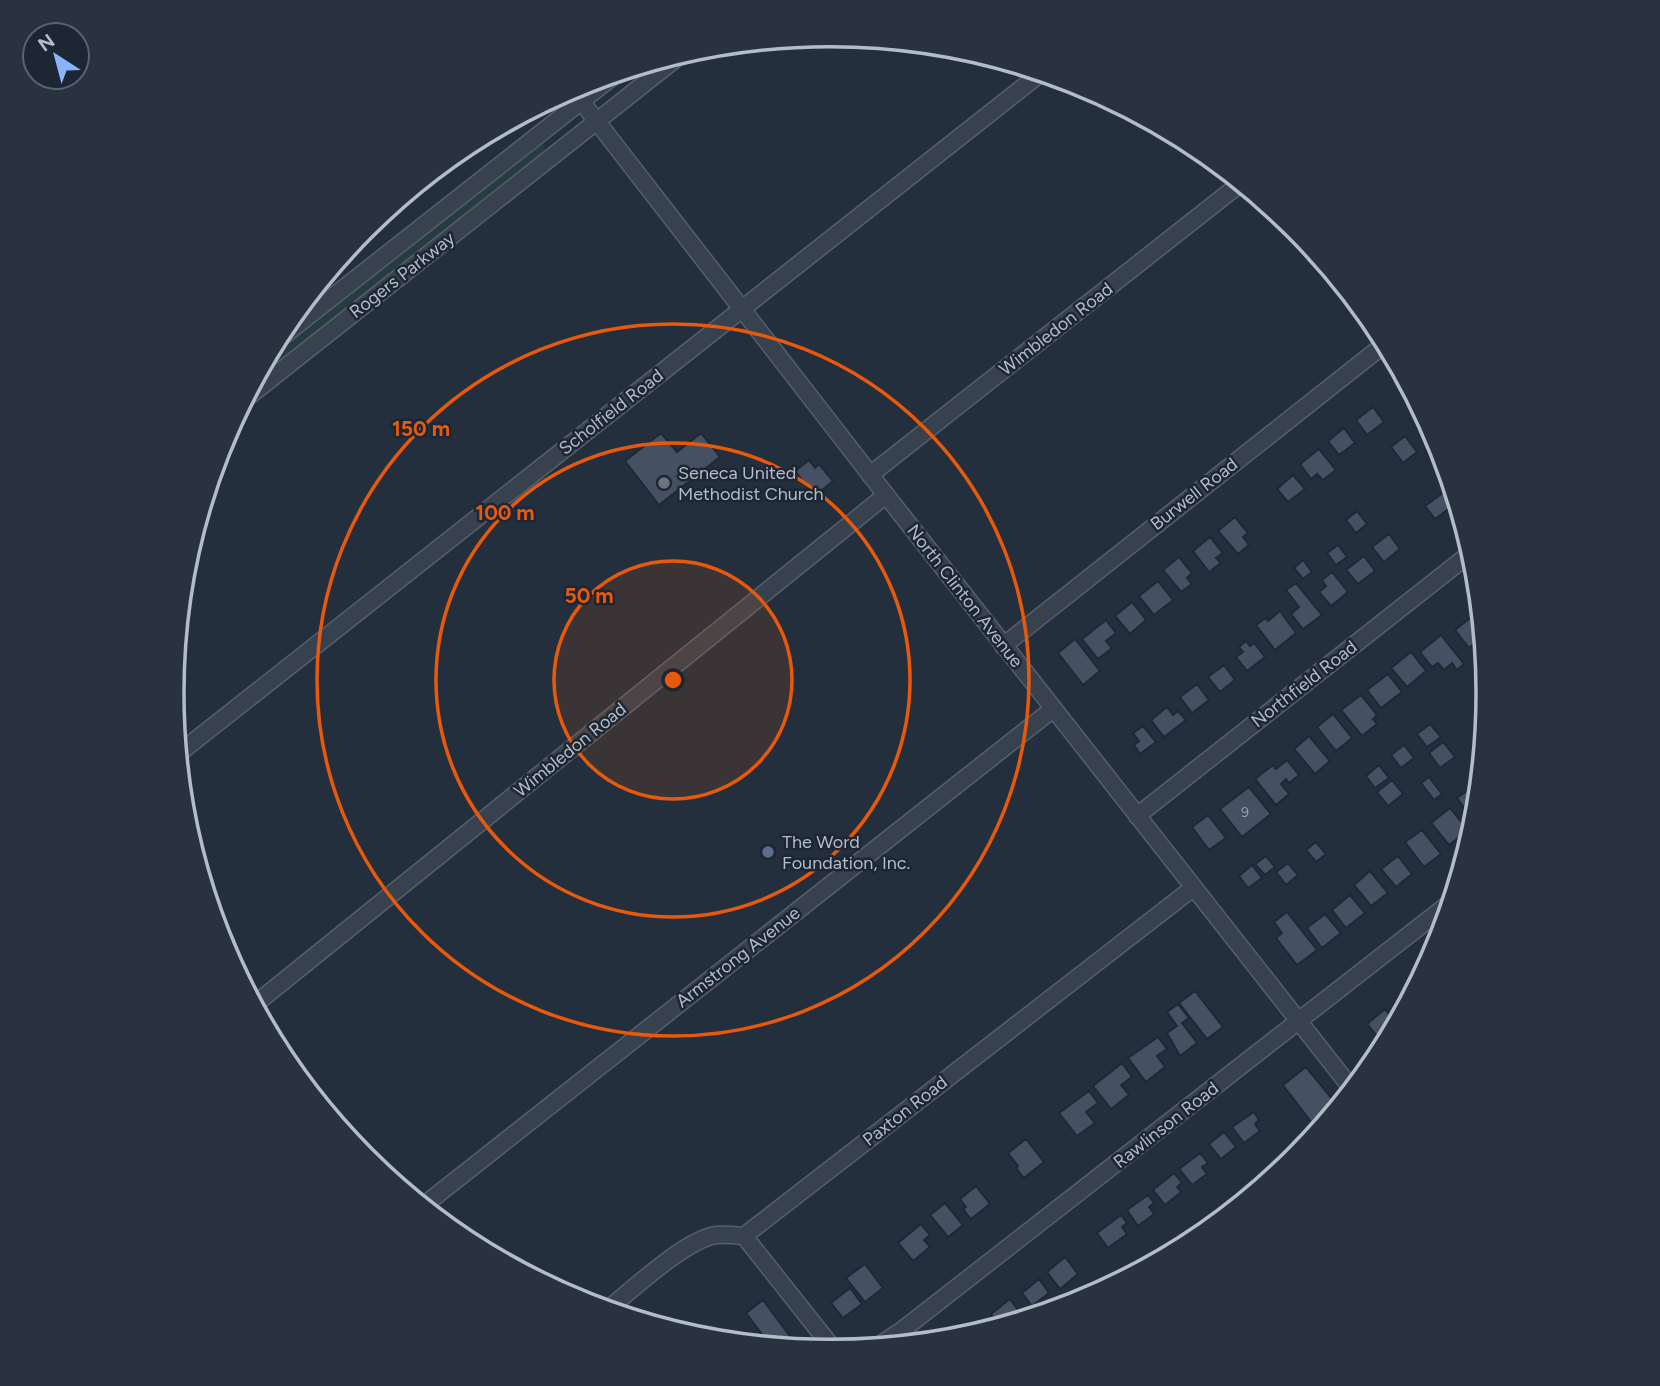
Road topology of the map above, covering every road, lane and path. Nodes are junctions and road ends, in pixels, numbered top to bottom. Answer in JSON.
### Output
{"nodes":[{"id":1,"x":663,"y":69,"type":"edge"},
{"id":2,"x":1032,"y":80,"type":"edge"},
{"id":3,"x":591,"y":93,"type":"edge"},
{"id":4,"x":580,"y":102,"type":"junction"},
{"id":5,"x":597,"y":122,"type":"junction"},
{"id":6,"x":544,"y":131,"type":"junction"},
{"id":7,"x":559,"y":151,"type":"junction"},
{"id":8,"x":1233,"y":189,"type":"edge"},
{"id":9,"x":742,"y":309,"type":"junction"},
{"id":10,"x":303,"y":320,"type":"edge"},
{"id":11,"x":1377,"y":350,"type":"edge"},
{"id":12,"x":263,"y":385,"type":"edge"},
{"id":13,"x":870,"y":475,"type":"junction"},
{"id":14,"x":886,"y":495,"type":"junction"},
{"id":15,"x":1462,"y":560,"type":"edge"},
{"id":16,"x":1003,"y":646,"type":"junction"},
{"id":17,"x":1053,"y":709,"type":"junction"},
{"id":18,"x":187,"y":746,"type":"edge"},
{"id":19,"x":1137,"y":816,"type":"junction"},
{"id":20,"x":1194,"y":888,"type":"junction"},
{"id":21,"x":1437,"y":913,"type":"edge"},
{"id":22,"x":262,"y":999,"type":"edge"},
{"id":23,"x":1299,"y":1021,"type":"junction"},
{"id":24,"x":1346,"y":1081,"type":"edge"},
{"id":25,"x":431,"y":1200,"type":"edge"},
{"id":26,"x":744,"y":1236,"type":"junction"},
{"id":27,"x":617,"y":1302,"type":"edge"},
{"id":28,"x":895,"y":1335,"type":"edge"},
{"id":29,"x":826,"y":1339,"type":"edge"}],
"edges":[{"from":1,"to":5,"type":"street","name":"Rogers Parkway"},
{"from":2,"to":9,"type":"street","name":"Scholfield Road"},
{"from":3,"to":4,"type":"street","name":"Rogers Parkway"},
{"from":4,"to":5,"type":"street","name":"North Clinton Avenue"},
{"from":4,"to":6,"type":"street","name":"Rogers Parkway"},
{"from":5,"to":7,"type":"street","name":"Rogers Parkway"},
{"from":5,"to":9,"type":"street","name":"North Clinton Avenue"},
{"from":6,"to":7,"type":"street"},
{"from":6,"to":10,"type":"street","name":"Rogers Parkway"},
{"from":7,"to":12,"type":"street","name":"Rogers Parkway"},
{"from":8,"to":13,"type":"street","name":"Wimbledon Road"},
{"from":9,"to":13,"type":"street","name":"North Clinton Avenue"},
{"from":9,"to":18,"type":"street","name":"Scholfield Road"},
{"from":11,"to":16,"type":"street","name":"Burwell Road"},
{"from":13,"to":14,"type":"street","name":"North Clinton Avenue"},
{"from":14,"to":16,"type":"street","name":"North Clinton Avenue"},
{"from":14,"to":22,"type":"street","name":"Wimbledon Road"},
{"from":15,"to":19,"type":"street","name":"Northfield Road"},
{"from":16,"to":17,"type":"street","name":"North Clinton Avenue"},
{"from":17,"to":19,"type":"street","name":"North Clinton Avenue"},
{"from":17,"to":25,"type":"street","name":"Armstrong Avenue"},
{"from":19,"to":20,"type":"street","name":"North Clinton Avenue"},
{"from":20,"to":23,"type":"street","name":"North Clinton Avenue"},
{"from":20,"to":26,"type":"street","name":"Paxton Road"},
{"from":21,"to":23,"type":"street","name":"Rawlinson Road"},
{"from":23,"to":24,"type":"street","name":"North Clinton Avenue"},
{"from":23,"to":28,"type":"street","name":"Rawlinson Road"},
{"from":26,"to":27,"type":"street"},
{"from":26,"to":29,"type":"street"}]}
